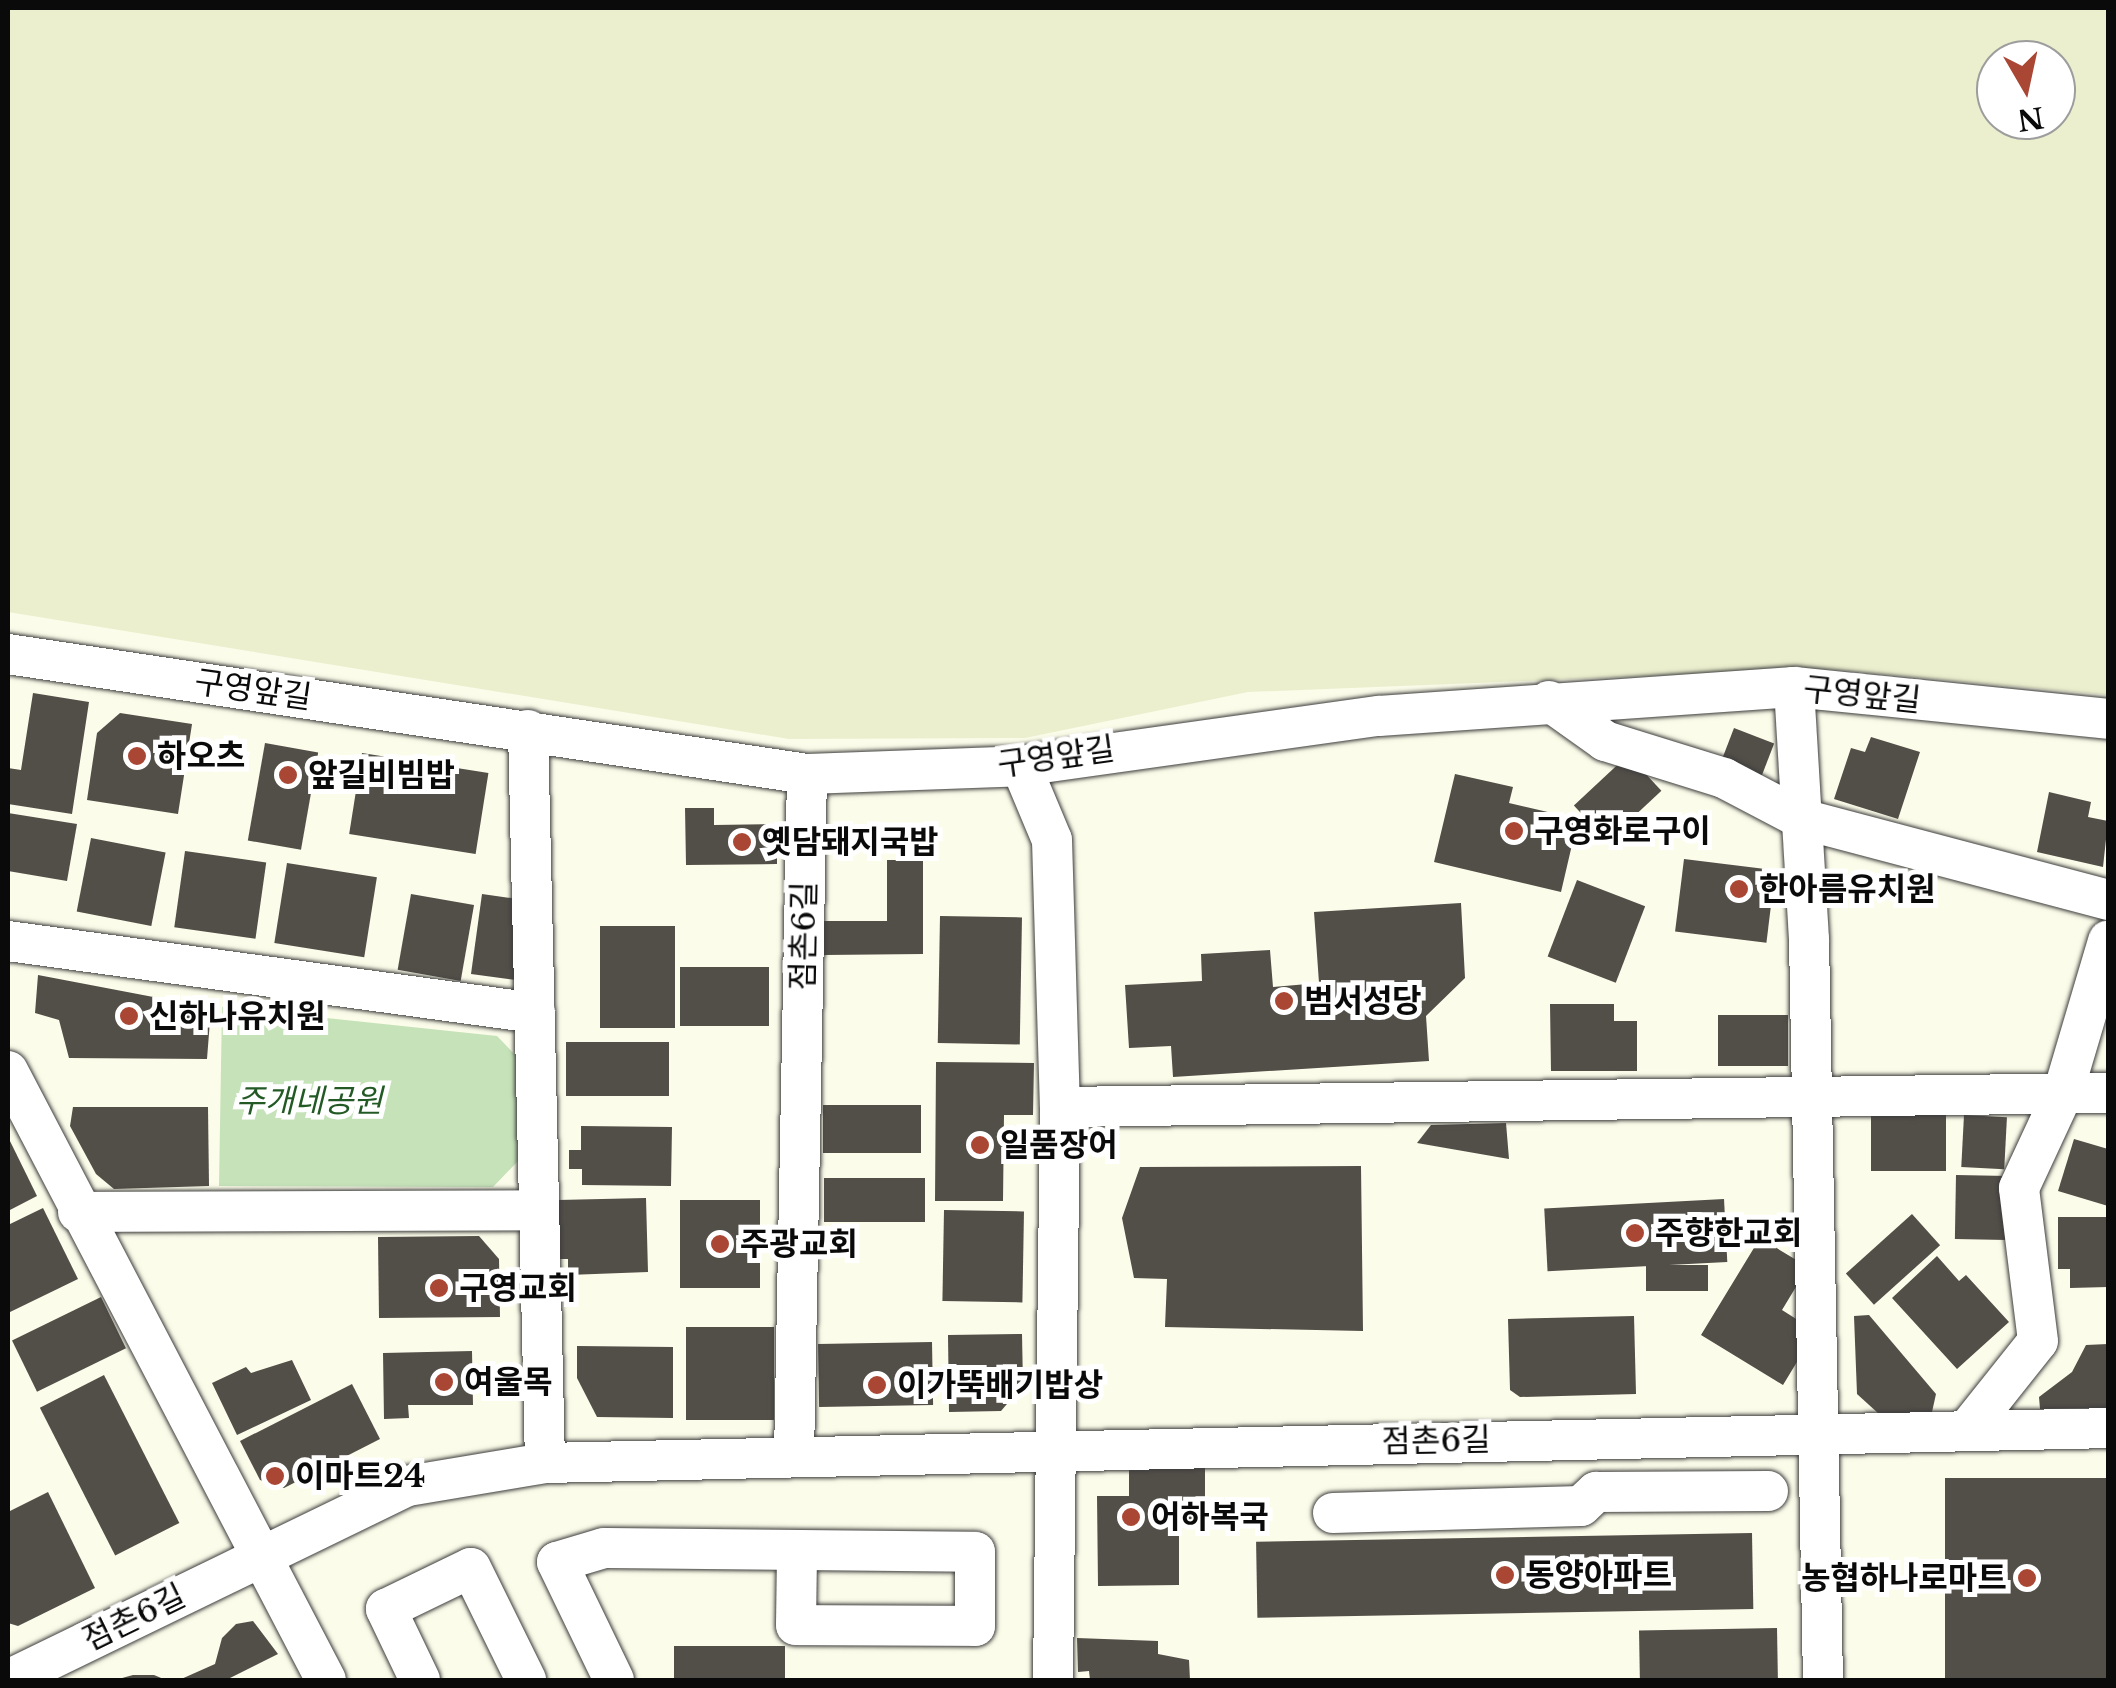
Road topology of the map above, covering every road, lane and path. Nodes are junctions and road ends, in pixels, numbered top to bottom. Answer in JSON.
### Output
{"nodes":[{"id":1,"x":8,"y":654,"type":"edge"},
{"id":2,"x":1794,"y":687,"type":"junction"},
{"id":3,"x":1549,"y":701,"type":"junction"},
{"id":4,"x":2108,"y":719,"type":"edge"},
{"id":5,"x":528,"y":730,"type":"junction"},
{"id":6,"x":1021,"y":766,"type":"junction"},
{"id":7,"x":808,"y":774,"type":"junction"},
{"id":8,"x":1802,"y":818,"type":"junction"},
{"id":9,"x":2108,"y":900,"type":"edge"},
{"id":10,"x":2108,"y":941,"type":"edge"},
{"id":11,"x":8,"y":942,"type":"edge"},
{"id":12,"x":534,"y":1013,"type":"junction"},
{"id":13,"x":8,"y":1071,"type":"edge"},
{"id":14,"x":2108,"y":1092,"type":"edge"},
{"id":15,"x":2063,"y":1093,"type":"junction"},
{"id":16,"x":1810,"y":1096,"type":"junction"},
{"id":17,"x":1060,"y":1107,"type":"junction"},
{"id":18,"x":539,"y":1210,"type":"junction"},
{"id":19,"x":78,"y":1212,"type":"junction"},
{"id":20,"x":2108,"y":1428,"type":"edge"},
{"id":21,"x":1968,"y":1429,"type":"junction"},
{"id":22,"x":1818,"y":1430,"type":"junction"},
{"id":23,"x":1596,"y":1438,"type":"junction"},
{"id":24,"x":1053,"y":1448,"type":"junction"},
{"id":25,"x":794,"y":1458,"type":"junction"},
{"id":26,"x":545,"y":1464,"type":"junction"},
{"id":27,"x":1768,"y":1491,"type":"dead end"},
{"id":28,"x":1596,"y":1492,"type":"junction"},
{"id":29,"x":1333,"y":1513,"type":"dead end"},
{"id":30,"x":797,"y":1552,"type":"junction"},
{"id":31,"x":261,"y":1556,"type":"junction"},
{"id":32,"x":410,"y":1677,"type":"edge"},
{"id":33,"x":8,"y":1680,"type":"edge"},
{"id":34,"x":326,"y":1680,"type":"edge"},
{"id":35,"x":526,"y":1680,"type":"edge"},
{"id":36,"x":614,"y":1680,"type":"edge"},
{"id":37,"x":1053,"y":1680,"type":"edge"},
{"id":38,"x":1823,"y":1680,"type":"edge"}],
"edges":[{"from":1,"to":5,"type":"street","name":"구영앞길"},
{"from":2,"to":3,"type":"street","name":"구영앞길"},
{"from":2,"to":4,"type":"street","name":"구영앞길"},
{"from":2,"to":8,"type":"street"},
{"from":3,"to":6,"type":"street","name":"구영앞길"},
{"from":3,"to":8,"type":"street"},
{"from":5,"to":7,"type":"street","name":"구영앞길"},
{"from":5,"to":12,"type":"street"},
{"from":6,"to":7,"type":"street","name":"구영앞길"},
{"from":6,"to":17,"type":"street"},
{"from":7,"to":25,"type":"street","name":"점촌6길"},
{"from":8,"to":9,"type":"street"},
{"from":8,"to":16,"type":"street"},
{"from":10,"to":15,"type":"street"},
{"from":11,"to":12,"type":"street"},
{"from":12,"to":18,"type":"street"},
{"from":13,"to":19,"type":"street"},
{"from":14,"to":15,"type":"street"},
{"from":15,"to":16,"type":"street"},
{"from":15,"to":21,"type":"street"},
{"from":16,"to":17,"type":"street"},
{"from":16,"to":22,"type":"street"},
{"from":17,"to":24,"type":"street"},
{"from":18,"to":19,"type":"street"},
{"from":18,"to":26,"type":"street"},
{"from":19,"to":31,"type":"street"},
{"from":20,"to":21,"type":"street","name":"점촌6길"},
{"from":21,"to":22,"type":"street","name":"점촌6길"},
{"from":22,"to":23,"type":"street","name":"점촌6길"},
{"from":22,"to":38,"type":"street"},
{"from":23,"to":24,"type":"street","name":"점촌6길"},
{"from":23,"to":28,"type":"street"},
{"from":24,"to":25,"type":"street","name":"점촌6길"},
{"from":24,"to":37,"type":"street"},
{"from":25,"to":26,"type":"street","name":"점촌6길"},
{"from":26,"to":31,"type":"street","name":"점촌6길"},
{"from":27,"to":28,"type":"street"},
{"from":28,"to":29,"type":"street"},
{"from":30,"to":30,"type":"street"},
{"from":30,"to":36,"type":"street"},
{"from":31,"to":33,"type":"street","name":"점촌6길"},
{"from":31,"to":34,"type":"street"},
{"from":32,"to":35,"type":"street"}]}
